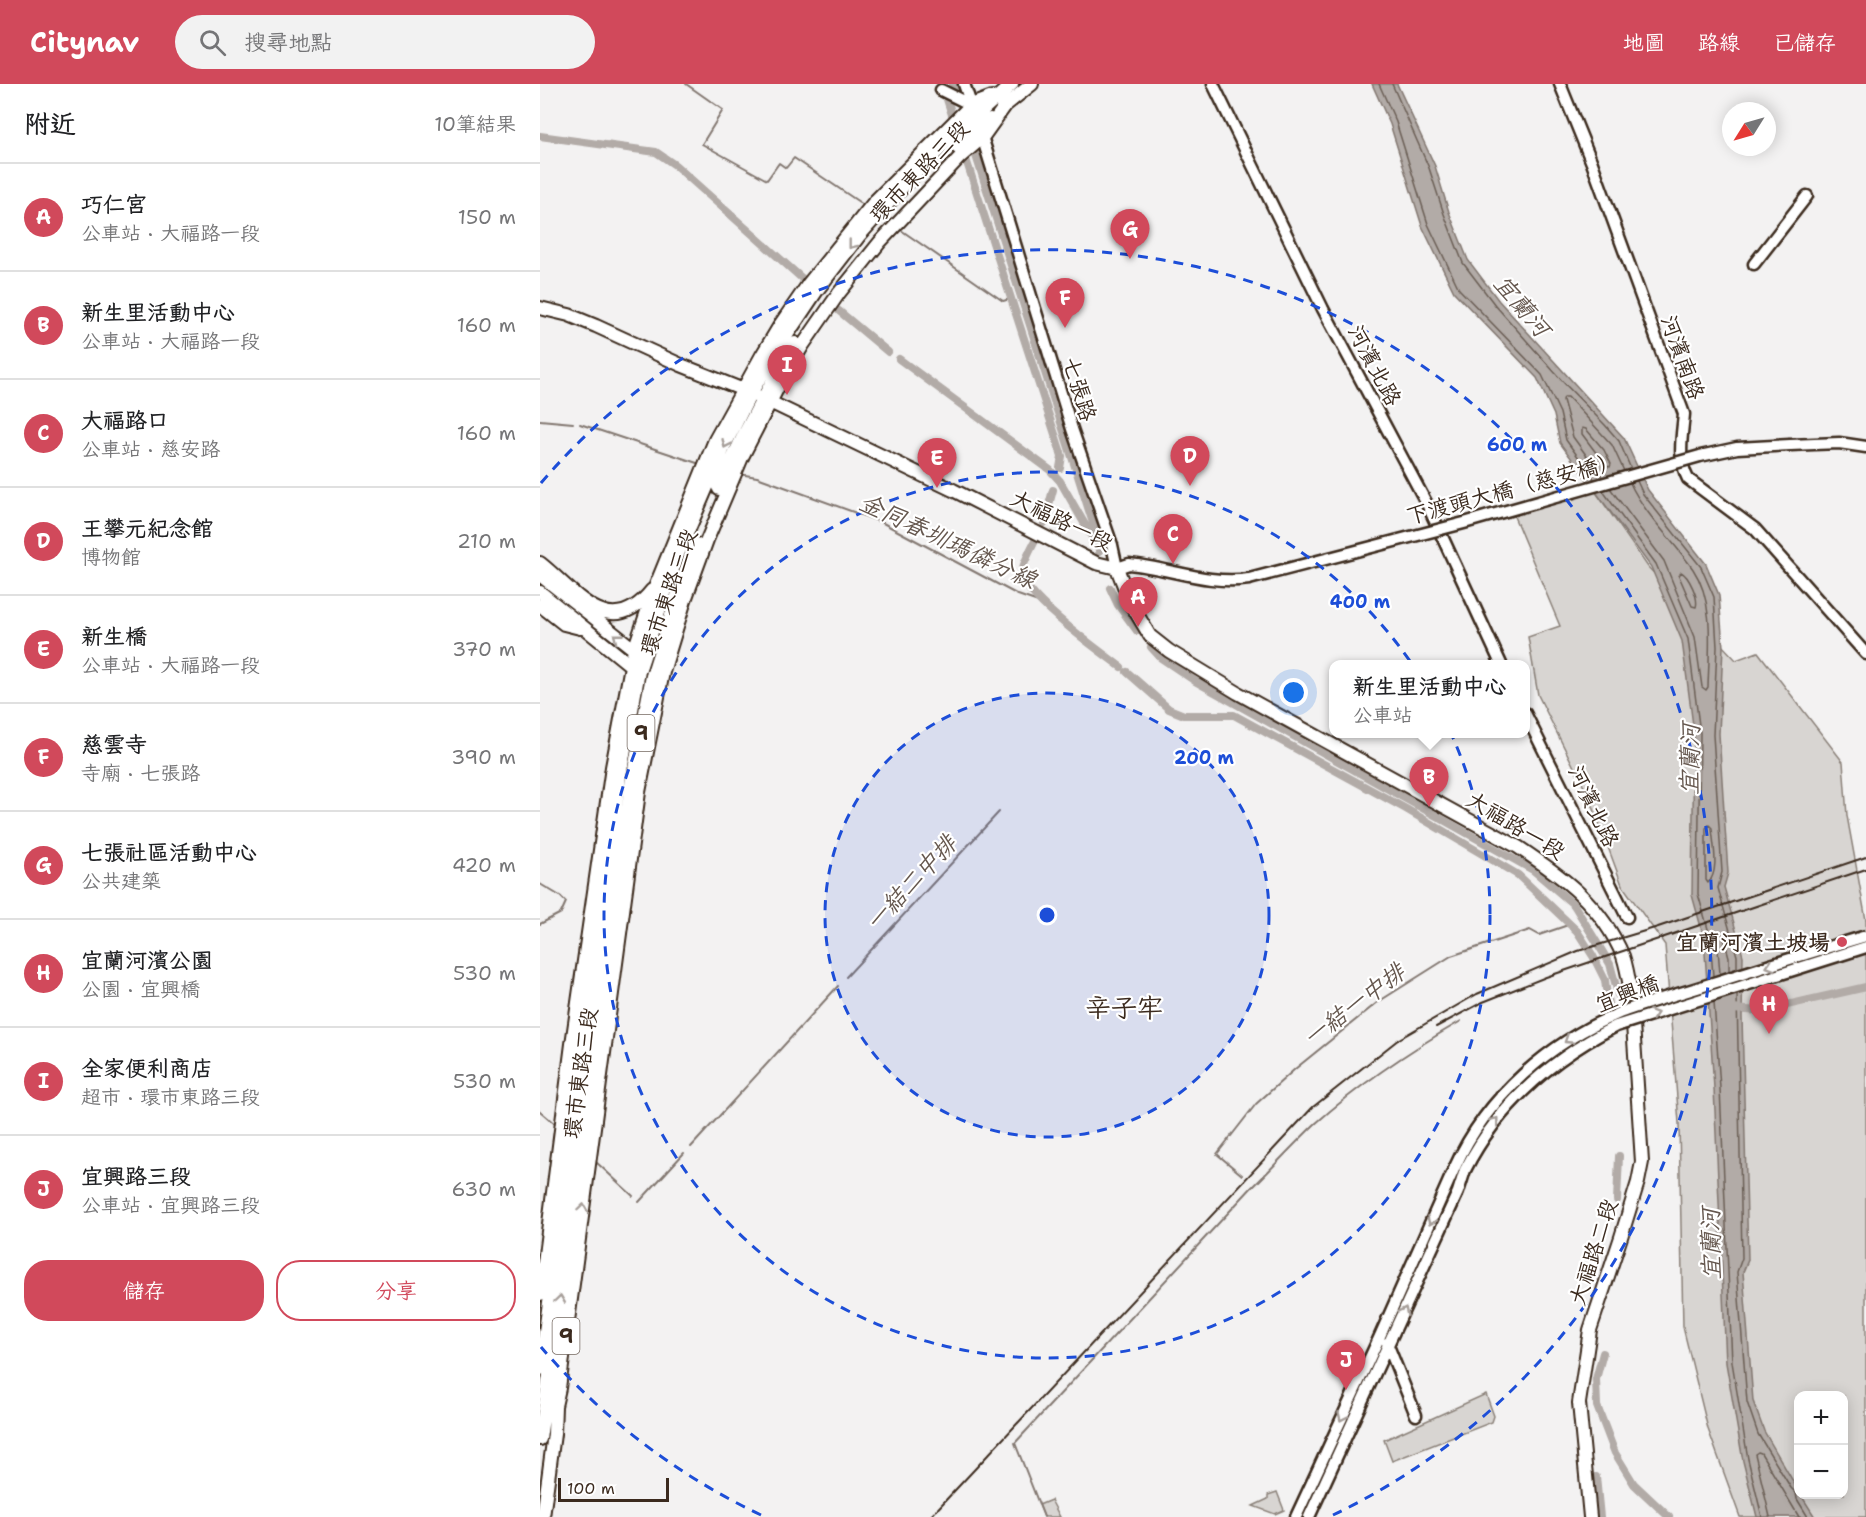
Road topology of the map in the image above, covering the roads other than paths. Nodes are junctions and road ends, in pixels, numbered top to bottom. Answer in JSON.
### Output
{"nodes":[{"id":1,"x":964,"y":84,"type":"edge"},
{"id":2,"x":1012,"y":84,"type":"edge"},
{"id":3,"x":1032,"y":84,"type":"edge"},
{"id":4,"x":1213,"y":84,"type":"edge"},
{"id":5,"x":1560,"y":84,"type":"edge"},
{"id":6,"x":941,"y":90,"type":"dead end"},
{"id":7,"x":1003,"y":99,"type":"junction"},
{"id":8,"x":977,"y":122,"type":"junction"},
{"id":9,"x":952,"y":145,"type":"junction"},
{"id":10,"x":1807,"y":196,"type":"dead end"},
{"id":11,"x":1754,"y":264,"type":"dead end"},
{"id":12,"x":540,"y":308,"type":"edge"},
{"id":13,"x":756,"y":396,"type":"junction"},
{"id":14,"x":1866,"y":447,"type":"edge"},
{"id":15,"x":687,"y":532,"type":"junction"},
{"id":16,"x":540,"y":563,"type":"edge"},
{"id":17,"x":663,"y":567,"type":"junction"},
{"id":18,"x":1117,"y":568,"type":"junction"},
{"id":19,"x":540,"y":575,"type":"edge"},
{"id":20,"x":656,"y":585,"type":"junction"},
{"id":21,"x":540,"y":592,"type":"edge"},
{"id":22,"x":540,"y":605,"type":"edge"},
{"id":23,"x":607,"y":614,"type":"junction"},
{"id":24,"x":592,"y":616,"type":"junction"},
{"id":25,"x":585,"y":629,"type":"junction"},
{"id":26,"x":639,"y":654,"type":"junction"},
{"id":27,"x":1866,"y":654,"type":"edge"},
{"id":28,"x":1499,"y":660,"type":"edge"},
{"id":29,"x":635,"y":668,"type":"junction"},
{"id":30,"x":657,"y":670,"type":"junction"},
{"id":31,"x":1530,"y":723,"type":"edge"},
{"id":32,"x":1627,"y":917,"type":"dead end"},
{"id":33,"x":1866,"y":936,"type":"edge"},
{"id":34,"x":1866,"y":947,"type":"edge"},
{"id":35,"x":1632,"y":1000,"type":"joint"},
{"id":36,"x":1460,"y":1169,"type":"junction"},
{"id":37,"x":540,"y":1294,"type":"edge"},
{"id":38,"x":1380,"y":1336,"type":"junction"},
{"id":39,"x":1389,"y":1344,"type":"junction"},
{"id":40,"x":540,"y":1369,"type":"edge"},
{"id":41,"x":550,"y":1402,"type":"junction"},
{"id":42,"x":1416,"y":1415,"type":"dead end"},
{"id":43,"x":540,"y":1439,"type":"edge"},
{"id":44,"x":543,"y":1517,"type":"edge"},
{"id":45,"x":1296,"y":1517,"type":"edge"},
{"id":46,"x":1310,"y":1517,"type":"edge"},
{"id":47,"x":1590,"y":1517,"type":"edge"}],
"edges":[{"from":1,"to":8,"type":"street","name":"七張路"},
{"from":2,"to":7,"type":"main road","number":"9"},
{"from":3,"to":7,"type":"main road","number":"9"},
{"from":4,"to":28,"type":"street","name":"河濱北路"},
{"from":5,"to":27,"type":"street","name":"河濱南路"},
{"from":6,"to":8,"type":"street"},
{"from":7,"to":8,"type":"main road","name":"環市東路三段","number":"9"},
{"from":7,"to":8,"type":"main road","name":"環市東路三段","number":"9"},
{"from":8,"to":9,"type":"main road","name":"環市東路三段","number":"9"},
{"from":8,"to":9,"type":"main road","name":"環市東路三段","number":"9"},
{"from":8,"to":18,"type":"street","name":"七張路"},
{"from":9,"to":13,"type":"main road","name":"環市東路三段","number":"9"},
{"from":9,"to":13,"type":"main road","name":"環市東路三段","number":"9","one_way":true},
{"from":10,"to":11,"type":"street"},
{"from":12,"to":13,"type":"main road","name":"大福路一段"},
{"from":13,"to":15,"type":"main road","name":"環市東路三段","number":"9","one_way":true},
{"from":13,"to":17,"type":"main road","name":"環市東路三段","number":"9"},
{"from":13,"to":18,"type":"main road","name":"大福路一段"},
{"from":13,"to":30,"type":"main road","name":"環市東路三段","number":"9"},
{"from":14,"to":18,"type":"street","name":"下渡頭大橋（慈安橋）","bridge":true},
{"from":15,"to":17,"type":"main road"},
{"from":15,"to":26,"type":"main road","name":"環市東路三段","number":"9"},
{"from":16,"to":23,"type":"main road"},
{"from":17,"to":20,"type":"main road","name":"環市東路三段","number":"9"},
{"from":18,"to":35,"type":"main road","name":"大福路一段"},
{"from":19,"to":24,"type":"main road"},
{"from":20,"to":23,"type":"main road"},
{"from":20,"to":26,"type":"main road","name":"環市東路三段","number":"9"},
{"from":21,"to":25,"type":"main road"},
{"from":22,"to":25,"type":"main road"},
{"from":23,"to":24,"type":"street"},
{"from":26,"to":24,"type":"main road","one_way":true},
{"from":25,"to":29,"type":"main road"},
{"from":26,"to":29,"type":"main road","name":"環市東路三段","number":"9"},
{"from":26,"to":30,"type":"main road"},
{"from":29,"to":30,"type":"main road"},
{"from":29,"to":37,"type":"main road","name":"環市東路三段","number":"9"},
{"from":29,"to":40,"type":"main road","name":"環市東路三段","number":"9"},
{"from":41,"to":30,"type":"main road","name":"環市東路三段","number":"9","one_way":true},
{"from":31,"to":32,"type":"street","name":"河濱北路"},
{"from":33,"to":36,"type":"street","name":"宜興橋","one_way":true,"bridge":true},
{"from":36,"to":34,"type":"street","name":"宜興橋","one_way":true,"bridge":true},
{"from":35,"to":47,"type":"main road","name":"大福路二段"},
{"from":36,"to":38,"type":"street","one_way":true},
{"from":39,"to":36,"type":"street","one_way":true},
{"from":38,"to":39,"type":"street"},
{"from":38,"to":45,"type":"street","one_way":true},
{"from":39,"to":42,"type":"street"},
{"from":39,"to":46,"type":"street"},
{"from":41,"to":43,"type":"main road","number":"9"},
{"from":41,"to":44,"type":"main road","name":"環市東路三段"}]}
